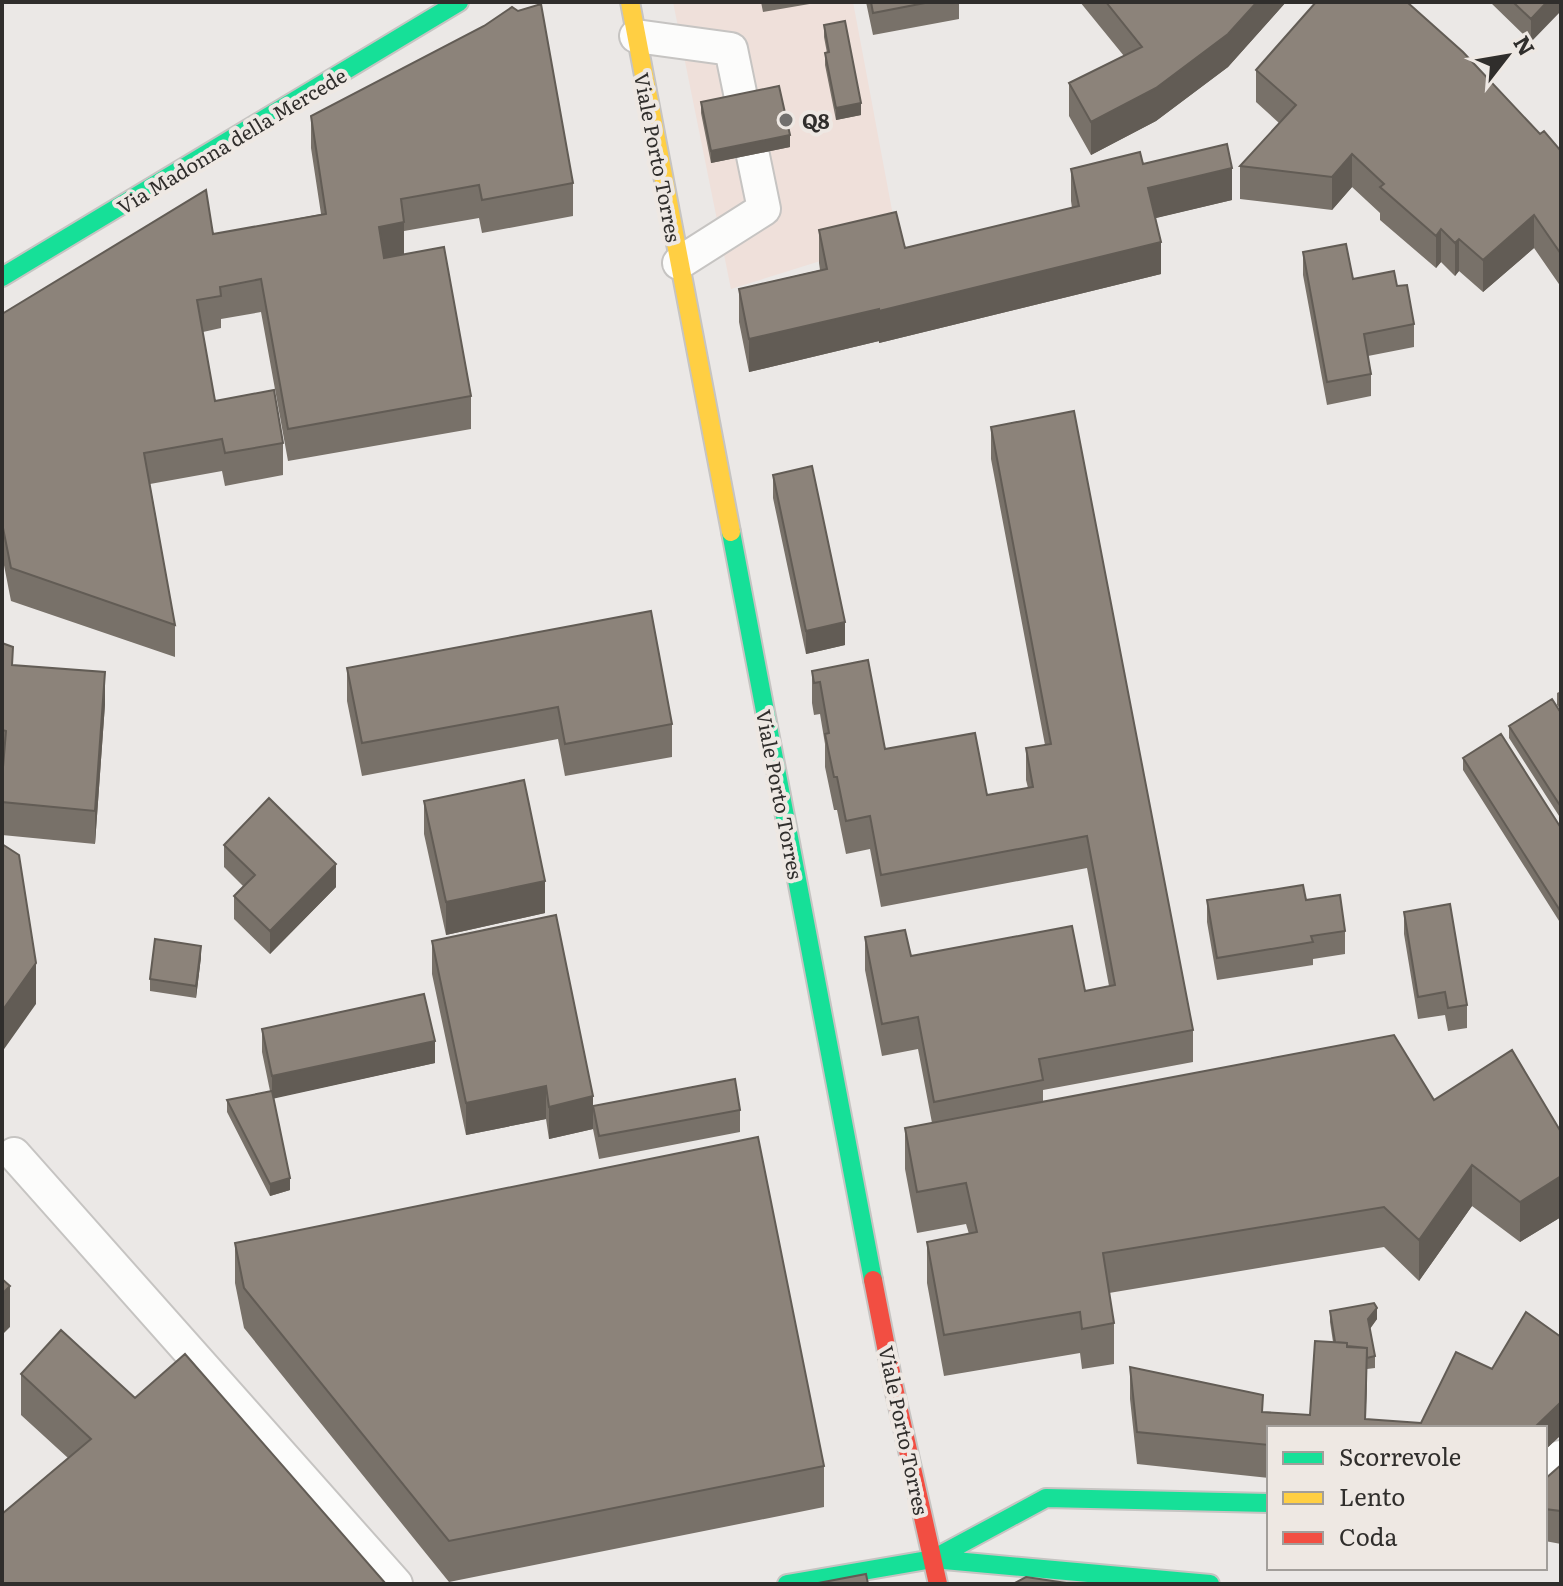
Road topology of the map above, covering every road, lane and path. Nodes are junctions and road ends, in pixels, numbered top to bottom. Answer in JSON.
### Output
{"nodes":[{"id":1,"x":459,"y":2,"type":"edge"},
{"id":2,"x":630,"y":2,"type":"edge"},
{"id":3,"x":636,"y":36,"type":"junction"},
{"id":4,"x":679,"y":263,"type":"junction"},
{"id":5,"x":2,"y":277,"type":"edge"},
{"id":6,"x":14,"y":1154,"type":"dead end"},
{"id":7,"x":1561,"y":1463,"type":"edge"},
{"id":8,"x":1547,"y":1478,"type":"edge"},
{"id":9,"x":1267,"y":1503,"type":"edge"},
{"id":10,"x":933,"y":1559,"type":"junction"},
{"id":11,"x":396,"y":1584,"type":"edge"},
{"id":12,"x":787,"y":1584,"type":"edge"},
{"id":13,"x":938,"y":1584,"type":"edge"},
{"id":14,"x":1210,"y":1584,"type":"edge"}],
"edges":[{"from":1,"to":5,"type":"main road","name":"Via Madonna della Mercede"},
{"from":2,"to":3,"type":"main road","name":"Viale Porto Torres"},
{"from":3,"to":4,"type":"main road","name":"Viale Porto Torres"},
{"from":3,"to":4,"type":"lane"},
{"from":4,"to":10,"type":"main road","name":"Viale Porto Torres"},
{"from":6,"to":11,"type":"lane"},
{"from":7,"to":8,"type":"street"},
{"from":9,"to":10,"type":"main road"},
{"from":10,"to":12,"type":"main road"},
{"from":10,"to":13,"type":"main road","name":"Viale Porto Torres"},
{"from":10,"to":14,"type":"main road"}]}
